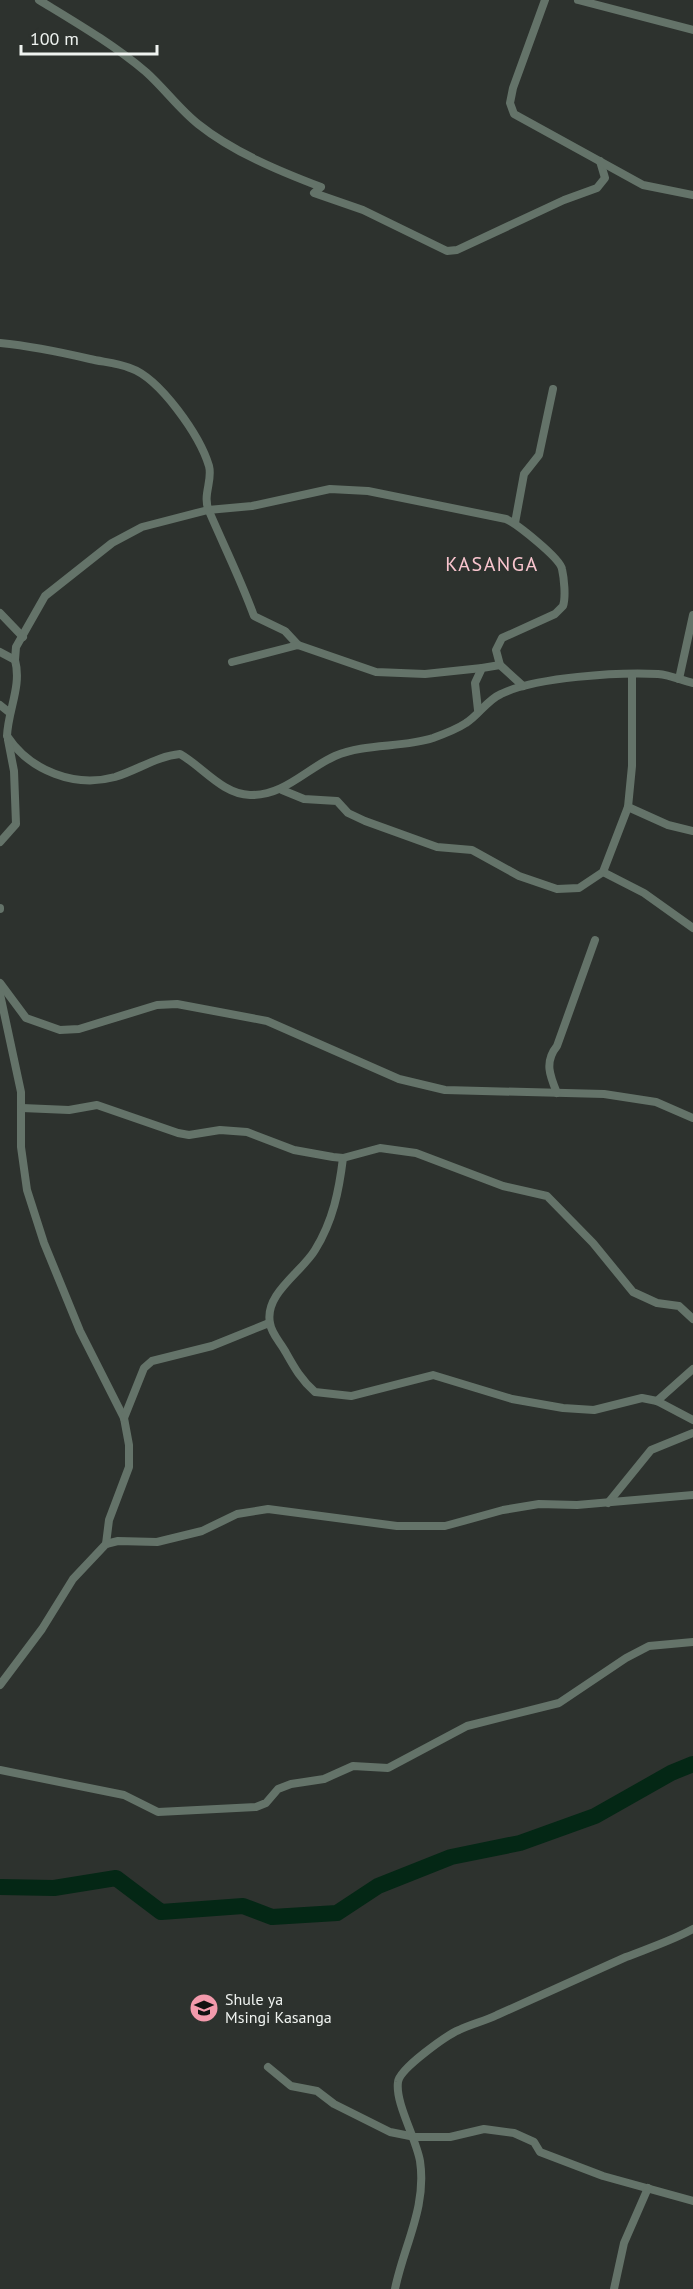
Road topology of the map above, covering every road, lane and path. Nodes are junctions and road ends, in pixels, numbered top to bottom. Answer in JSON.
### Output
{"nodes":[{"id":1,"x":39,"y":0,"type":"edge"},
{"id":2,"x":545,"y":0,"type":"edge"},
{"id":3,"x":578,"y":0,"type":"edge"},
{"id":4,"x":693,"y":30,"type":"edge"},
{"id":5,"x":600,"y":161,"type":"junction"},
{"id":6,"x":693,"y":195,"type":"edge"},
{"id":7,"x":0,"y":343,"type":"edge"},
{"id":8,"x":553,"y":389,"type":"dead end"},
{"id":9,"x":208,"y":510,"type":"junction"},
{"id":10,"x":515,"y":523,"type":"junction"},
{"id":11,"x":0,"y":613,"type":"edge"},
{"id":12,"x":693,"y":615,"type":"edge"},
{"id":13,"x":23,"y":638,"type":"junction"},
{"id":14,"x":298,"y":645,"type":"junction"},
{"id":15,"x":0,"y":652,"type":"edge"},
{"id":16,"x":15,"y":660,"type":"junction"},
{"id":17,"x":232,"y":662,"type":"dead end"},
{"id":18,"x":500,"y":665,"type":"junction"},
{"id":19,"x":482,"y":668,"type":"junction"},
{"id":20,"x":632,"y":675,"type":"junction"},
{"id":21,"x":679,"y":679,"type":"junction"},
{"id":22,"x":693,"y":683,"type":"edge"},
{"id":23,"x":524,"y":686,"type":"junction"},
{"id":24,"x":1,"y":707,"type":"edge"},
{"id":25,"x":478,"y":710,"type":"junction"},
{"id":26,"x":10,"y":713,"type":"junction"},
{"id":27,"x":7,"y":736,"type":"junction"},
{"id":28,"x":282,"y":790,"type":"junction"},
{"id":29,"x":628,"y":807,"type":"junction"},
{"id":30,"x":693,"y":831,"type":"edge"},
{"id":31,"x":0,"y":842,"type":"edge"},
{"id":32,"x":603,"y":872,"type":"junction"},
{"id":33,"x":693,"y":928,"type":"edge"},
{"id":34,"x":595,"y":940,"type":"dead end"},
{"id":35,"x":0,"y":983,"type":"edge"},
{"id":36,"x":0,"y":994,"type":"edge"},
{"id":37,"x":557,"y":1093,"type":"junction"},
{"id":38,"x":22,"y":1108,"type":"junction"},
{"id":39,"x":693,"y":1118,"type":"edge"},
{"id":40,"x":344,"y":1158,"type":"junction"},
{"id":41,"x":693,"y":1319,"type":"edge"},
{"id":42,"x":270,"y":1323,"type":"junction"},
{"id":43,"x":693,"y":1369,"type":"edge"},
{"id":44,"x":657,"y":1401,"type":"junction"},
{"id":45,"x":124,"y":1418,"type":"junction"},
{"id":46,"x":693,"y":1420,"type":"edge"},
{"id":47,"x":693,"y":1433,"type":"edge"},
{"id":48,"x":693,"y":1495,"type":"edge"},
{"id":49,"x":608,"y":1503,"type":"junction"},
{"id":50,"x":106,"y":1544,"type":"junction"},
{"id":51,"x":693,"y":1641,"type":"edge"},
{"id":52,"x":0,"y":1685,"type":"edge"},
{"id":53,"x":0,"y":1770,"type":"edge"},
{"id":54,"x":693,"y":1929,"type":"edge"},
{"id":55,"x":268,"y":2067,"type":"dead end"},
{"id":56,"x":415,"y":2137,"type":"junction"},
{"id":57,"x":648,"y":2188,"type":"junction"},
{"id":58,"x":693,"y":2201,"type":"edge"},
{"id":59,"x":395,"y":2289,"type":"edge"},
{"id":60,"x":614,"y":2289,"type":"edge"}],
"edges":[{"from":1,"to":5,"type":"street"},
{"from":2,"to":5,"type":"street"},
{"from":3,"to":4,"type":"street"},
{"from":5,"to":6,"type":"street"},
{"from":7,"to":9,"type":"street"},
{"from":8,"to":10,"type":"street"},
{"from":9,"to":10,"type":"street"},
{"from":9,"to":13,"type":"street"},
{"from":9,"to":14,"type":"street"},
{"from":10,"to":18,"type":"street"},
{"from":11,"to":13,"type":"street"},
{"from":12,"to":21,"type":"street"},
{"from":13,"to":16,"type":"street"},
{"from":14,"to":17,"type":"street"},
{"from":14,"to":19,"type":"street"},
{"from":15,"to":16,"type":"street"},
{"from":16,"to":26,"type":"street"},
{"from":18,"to":19,"type":"street"},
{"from":18,"to":23,"type":"street"},
{"from":19,"to":25,"type":"street"},
{"from":20,"to":21,"type":"street"},
{"from":20,"to":23,"type":"street"},
{"from":20,"to":29,"type":"street"},
{"from":21,"to":22,"type":"street"},
{"from":23,"to":25,"type":"street"},
{"from":24,"to":26,"type":"street"},
{"from":25,"to":28,"type":"street"},
{"from":26,"to":27,"type":"street"},
{"from":27,"to":28,"type":"street"},
{"from":27,"to":31,"type":"street"},
{"from":28,"to":32,"type":"street"},
{"from":29,"to":30,"type":"street"},
{"from":29,"to":32,"type":"street"},
{"from":32,"to":33,"type":"street"},
{"from":34,"to":37,"type":"street"},
{"from":35,"to":37,"type":"street"},
{"from":36,"to":38,"type":"street"},
{"from":37,"to":39,"type":"street"},
{"from":38,"to":40,"type":"street"},
{"from":38,"to":45,"type":"street"},
{"from":40,"to":41,"type":"street"},
{"from":40,"to":42,"type":"street"},
{"from":42,"to":44,"type":"street"},
{"from":42,"to":45,"type":"street"},
{"from":43,"to":44,"type":"street"},
{"from":44,"to":46,"type":"street"},
{"from":45,"to":50,"type":"street"},
{"from":47,"to":49,"type":"street"},
{"from":48,"to":49,"type":"street"},
{"from":49,"to":50,"type":"street"},
{"from":50,"to":52,"type":"street"},
{"from":51,"to":53,"type":"street"},
{"from":54,"to":56,"type":"street"},
{"from":55,"to":56,"type":"street"},
{"from":56,"to":57,"type":"street"},
{"from":56,"to":59,"type":"street"},
{"from":57,"to":58,"type":"street"},
{"from":57,"to":60,"type":"street"}]}
